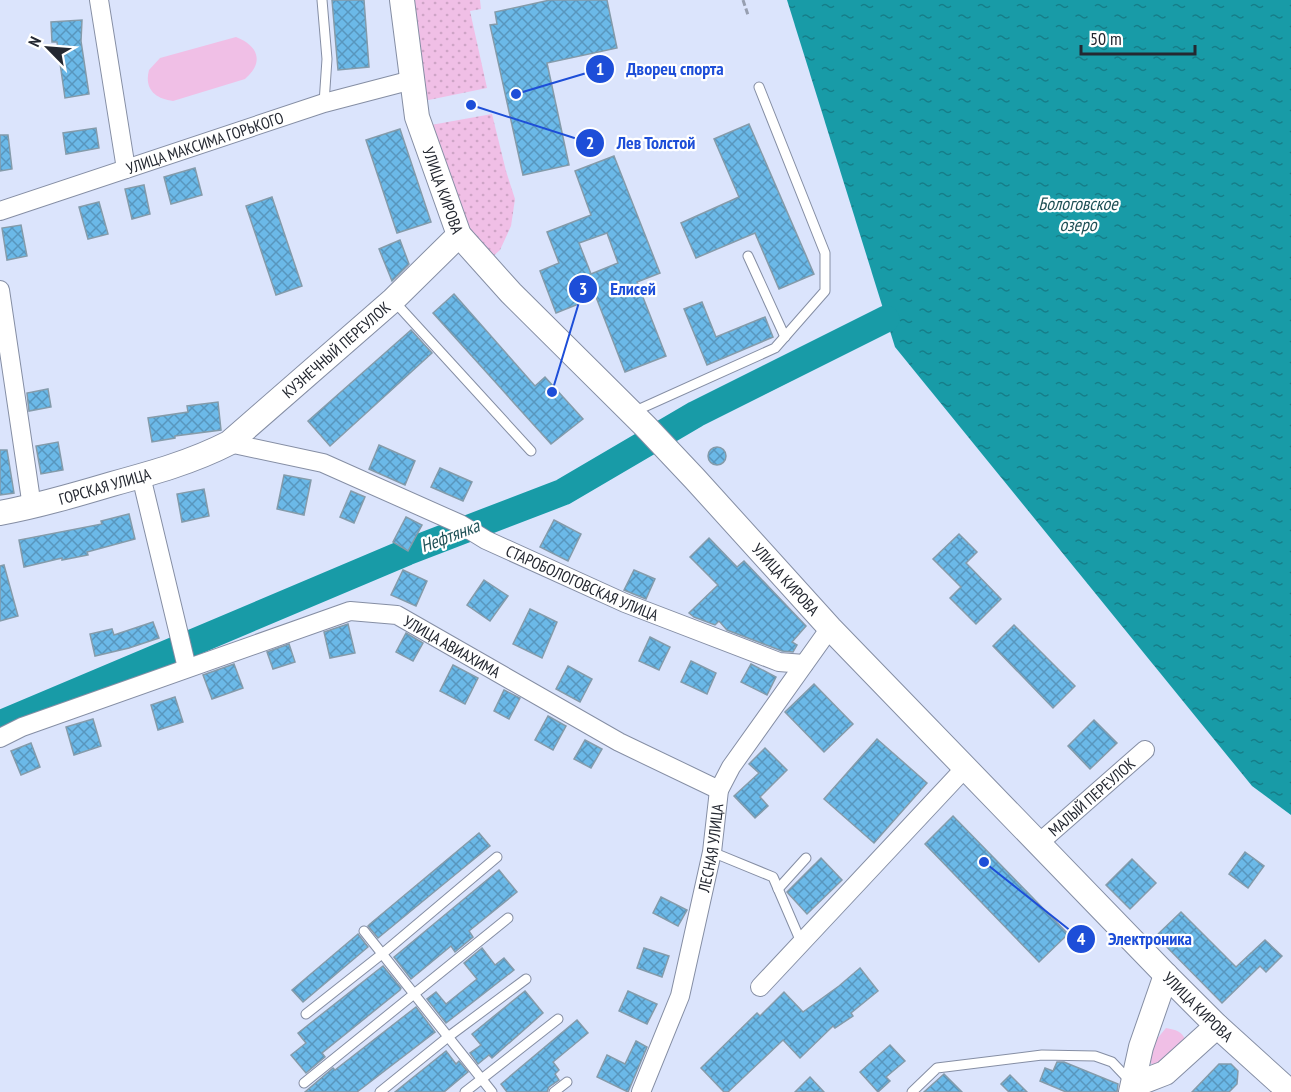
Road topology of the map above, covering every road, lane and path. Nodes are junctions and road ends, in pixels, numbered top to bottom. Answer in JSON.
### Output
{"nodes":[{"id":1,"x":99,"y":0,"type":"edge"},
{"id":2,"x":322,"y":0,"type":"edge"},
{"id":3,"x":402,"y":0,"type":"edge"},
{"id":4,"x":743,"y":0,"type":"edge"},
{"id":5,"x":748,"y":15,"type":"dead end"},
{"id":6,"x":412,"y":80,"type":"junction"},
{"id":7,"x":759,"y":87,"type":"dead end"},
{"id":8,"x":324,"y":103,"type":"junction"},
{"id":9,"x":126,"y":169,"type":"junction"},
{"id":10,"x":0,"y":211,"type":"edge"},
{"id":11,"x":459,"y":235,"type":"junction"},
{"id":12,"x":748,"y":256,"type":"dead end"},
{"id":13,"x":0,"y":290,"type":"edge"},
{"id":14,"x":393,"y":300,"type":"junction"},
{"id":15,"x":785,"y":337,"type":"junction"},
{"id":16,"x":638,"y":419,"type":"junction"},
{"id":17,"x":229,"y":443,"type":"junction"},
{"id":18,"x":531,"y":451,"type":"dead end"},
{"id":19,"x":207,"y":455,"type":"joint"},
{"id":20,"x":141,"y":476,"type":"junction"},
{"id":21,"x":32,"y":507,"type":"junction"},
{"id":22,"x":0,"y":513,"type":"edge"},
{"id":23,"x":830,"y":628,"type":"junction"},
{"id":24,"x":804,"y":664,"type":"junction"},
{"id":25,"x":187,"y":668,"type":"junction"},
{"id":26,"x":0,"y":738,"type":"edge"},
{"id":27,"x":1145,"y":750,"type":"dead end"},
{"id":28,"x":965,"y":768,"type":"junction"},
{"id":29,"x":719,"y":790,"type":"junction"},
{"id":30,"x":1039,"y":843,"type":"junction"},
{"id":31,"x":712,"y":852,"type":"junction"},
{"id":32,"x":497,"y":857,"type":"dead end"},
{"id":33,"x":806,"y":858,"type":"dead end"},
{"id":34,"x":778,"y":889,"type":"junction"},
{"id":35,"x":508,"y":918,"type":"dead end"},
{"id":36,"x":364,"y":931,"type":"dead end"},
{"id":37,"x":801,"y":942,"type":"junction"},
{"id":38,"x":382,"y":954,"type":"junction"},
{"id":39,"x":1166,"y":975,"type":"junction"},
{"id":40,"x":526,"y":979,"type":"dead end"},
{"id":41,"x":760,"y":987,"type":"dead end"},
{"id":42,"x":414,"y":994,"type":"junction"},
{"id":43,"x":306,"y":1014,"type":"dead end"},
{"id":44,"x":558,"y":1019,"type":"dead end"},
{"id":45,"x":1217,"y":1026,"type":"junction"},
{"id":46,"x":448,"y":1037,"type":"junction"},
{"id":47,"x":481,"y":1078,"type":"junction"},
{"id":48,"x":567,"y":1082,"type":"dead end"},
{"id":49,"x":304,"y":1083,"type":"dead end"},
{"id":50,"x":1132,"y":1089,"type":"edge"},
{"id":51,"x":381,"y":1092,"type":"edge"},
{"id":52,"x":465,"y":1092,"type":"edge"},
{"id":53,"x":492,"y":1092,"type":"edge"},
{"id":54,"x":554,"y":1092,"type":"edge"},
{"id":55,"x":641,"y":1092,"type":"edge"},
{"id":56,"x":912,"y":1092,"type":"edge"},
{"id":57,"x":1290,"y":1092,"type":"edge"}],
"edges":[{"from":1,"to":9,"type":"street"},
{"from":2,"to":8,"type":"lane"},
{"from":3,"to":6,"type":"main road","name":"УЛИЦА КИРОВА"},
{"from":4,"to":5,"type":"path"},
{"from":6,"to":8,"type":"street","name":"УЛИЦА МАКСИМА ГОРЬКОГО"},
{"from":6,"to":11,"type":"main road","name":"УЛИЦА КИРОВА"},
{"from":7,"to":15,"type":"lane"},
{"from":8,"to":9,"type":"street","name":"УЛИЦА МАКСИМА ГОРЬКОГО"},
{"from":9,"to":10,"type":"street","name":"УЛИЦА МАКСИМА ГОРЬКОГО"},
{"from":11,"to":14,"type":"main road","name":"КУЗНЕЧНЫЙ ПЕРЕУЛОК"},
{"from":11,"to":16,"type":"main road","name":"УЛИЦА КИРОВА"},
{"from":12,"to":15,"type":"lane"},
{"from":13,"to":21,"type":"street"},
{"from":14,"to":17,"type":"main road","name":"КУЗНЕЧНЫЙ ПЕРЕУЛОК"},
{"from":14,"to":18,"type":"lane"},
{"from":15,"to":16,"type":"lane"},
{"from":16,"to":23,"type":"main road","name":"УЛИЦА КИРОВА"},
{"from":17,"to":19,"type":"main road","name":"КУЗНЕЧНЫЙ ПЕРЕУЛОК"},
{"from":17,"to":24,"type":"street","name":"СТАРОБОЛОГОВСКАЯ УЛИЦА"},
{"from":19,"to":20,"type":"main road","name":"ГОРСКАЯ УЛИЦА"},
{"from":20,"to":21,"type":"main road","name":"ГОРСКАЯ УЛИЦА"},
{"from":20,"to":25,"type":"street"},
{"from":21,"to":22,"type":"main road","name":"ГОРСКАЯ УЛИЦА"},
{"from":23,"to":24,"type":"street","name":"ЛЕСНАЯ УЛИЦА"},
{"from":23,"to":28,"type":"main road","name":"УЛИЦА КИРОВА"},
{"from":24,"to":29,"type":"street","name":"ЛЕСНАЯ УЛИЦА"},
{"from":25,"to":26,"type":"street","name":"УЛИЦА АВИАХИМА"},
{"from":25,"to":29,"type":"street","name":"УЛИЦА АВИАХИМА"},
{"from":27,"to":30,"type":"street","name":"МАЛЫЙ ПЕРЕУЛОК"},
{"from":28,"to":30,"type":"main road","name":"УЛИЦА КИРОВА"},
{"from":28,"to":37,"type":"street"},
{"from":29,"to":31,"type":"street","name":"ЛЕСНАЯ УЛИЦА"},
{"from":30,"to":39,"type":"main road","name":"УЛИЦА КИРОВА"},
{"from":31,"to":34,"type":"lane"},
{"from":31,"to":55,"type":"street","name":"ЛЕСНАЯ УЛИЦА"},
{"from":32,"to":38,"type":"lane"},
{"from":33,"to":34,"type":"lane"},
{"from":34,"to":37,"type":"lane"},
{"from":35,"to":42,"type":"lane"},
{"from":36,"to":38,"type":"lane"},
{"from":37,"to":41,"type":"street"},
{"from":38,"to":42,"type":"lane"},
{"from":38,"to":43,"type":"lane"},
{"from":39,"to":45,"type":"main road","name":"УЛИЦА КИРОВА"},
{"from":39,"to":50,"type":"main road"},
{"from":40,"to":46,"type":"lane"},
{"from":42,"to":46,"type":"lane"},
{"from":42,"to":49,"type":"lane"},
{"from":44,"to":47,"type":"lane"},
{"from":45,"to":50,"type":"main road"},
{"from":45,"to":57,"type":"main road","name":"УЛИЦА КИРОВА"},
{"from":46,"to":47,"type":"lane"},
{"from":46,"to":51,"type":"lane"},
{"from":47,"to":52,"type":"lane"},
{"from":47,"to":53,"type":"lane"},
{"from":48,"to":54,"type":"lane"},
{"from":50,"to":56,"type":"lane"}]}
